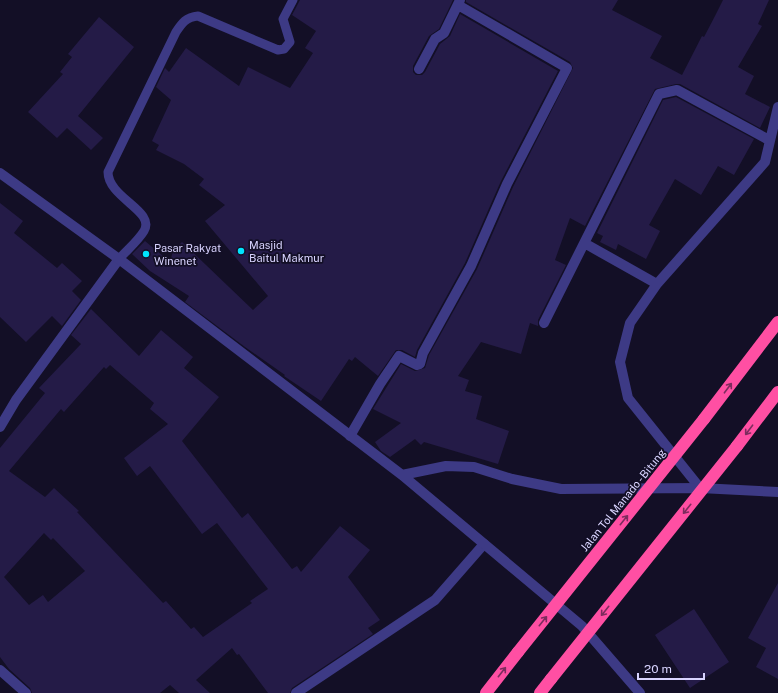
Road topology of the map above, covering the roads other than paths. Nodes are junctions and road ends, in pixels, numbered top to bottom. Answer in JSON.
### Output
{"nodes":[{"id":1,"x":292,"y":0,"type":"edge"},
{"id":2,"x":459,"y":2,"type":"edge"},
{"id":3,"x":419,"y":69,"type":"dead end"},
{"id":4,"x":778,"y":107,"type":"edge"},
{"id":5,"x":769,"y":140,"type":"junction"},
{"id":6,"x":0,"y":173,"type":"edge"},
{"id":7,"x":586,"y":244,"type":"junction"},
{"id":8,"x":119,"y":259,"type":"junction"},
{"id":9,"x":657,"y":284,"type":"junction"},
{"id":10,"x":778,"y":322,"type":"edge"},
{"id":11,"x":544,"y":323,"type":"dead end"},
{"id":12,"x":778,"y":392,"type":"edge"},
{"id":13,"x":0,"y":427,"type":"edge"},
{"id":14,"x":350,"y":436,"type":"junction"},
{"id":15,"x":402,"y":475,"type":"junction"},
{"id":16,"x":700,"y":488,"type":"junction"},
{"id":17,"x":778,"y":492,"type":"edge"},
{"id":18,"x":484,"y":544,"type":"junction"},
{"id":19,"x":0,"y":670,"type":"edge"},
{"id":20,"x":26,"y":693,"type":"edge"},
{"id":21,"x":296,"y":693,"type":"edge"},
{"id":22,"x":486,"y":693,"type":"edge"},
{"id":23,"x":540,"y":693,"type":"edge"},
{"id":24,"x":640,"y":693,"type":"edge"}],
"edges":[{"from":1,"to":8,"type":"lane"},
{"from":2,"to":3,"type":"street"},
{"from":2,"to":14,"type":"street"},
{"from":4,"to":5,"type":"street"},
{"from":5,"to":7,"type":"street"},
{"from":5,"to":9,"type":"street"},
{"from":6,"to":8,"type":"street"},
{"from":7,"to":9,"type":"street"},
{"from":7,"to":11,"type":"street"},
{"from":8,"to":13,"type":"street"},
{"from":8,"to":14,"type":"street"},
{"from":9,"to":16,"type":"street"},
{"from":22,"to":10,"type":"highway","name":"Jalan Tol Manado - Bitung","one_way":true,"bridge":true},
{"from":12,"to":23,"type":"highway","one_way":true,"bridge":true},
{"from":14,"to":15,"type":"street"},
{"from":15,"to":16,"type":"street"},
{"from":15,"to":18,"type":"street"},
{"from":16,"to":17,"type":"street"},
{"from":18,"to":21,"type":"street"},
{"from":18,"to":24,"type":"street"},
{"from":19,"to":20,"type":"street"}]}
